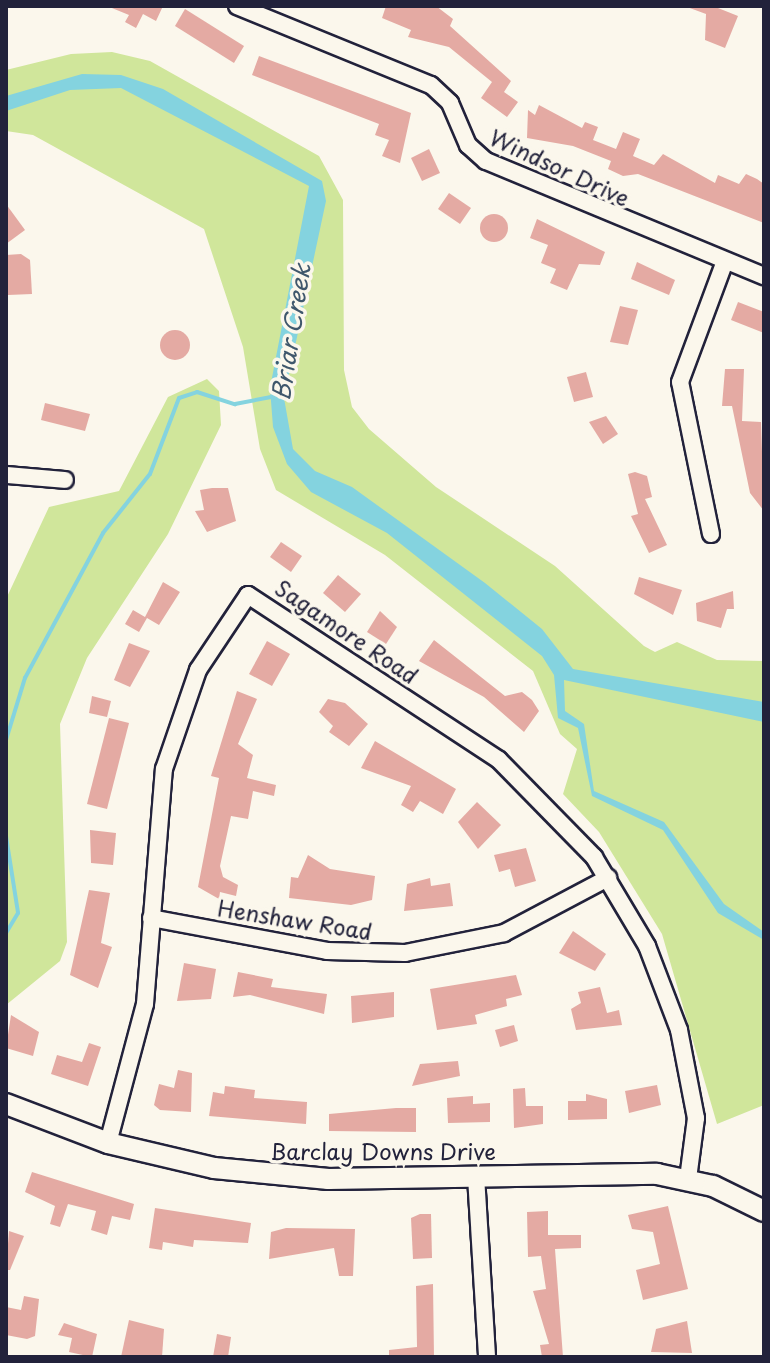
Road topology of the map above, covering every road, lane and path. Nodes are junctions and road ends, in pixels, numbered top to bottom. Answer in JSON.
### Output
{"nodes":[{"id":1,"x":237,"y":6,"type":"edge"},
{"id":2,"x":725,"y":261,"type":"junction"},
{"id":3,"x":764,"y":276,"type":"edge"},
{"id":4,"x":6,"y":475,"type":"edge"},
{"id":5,"x":65,"y":480,"type":"dead end"},
{"id":6,"x":711,"y":534,"type":"dead end"},
{"id":7,"x":608,"y":878,"type":"junction"},
{"id":8,"x":151,"y":918,"type":"junction"},
{"id":9,"x":6,"y":1104,"type":"edge"},
{"id":10,"x":108,"y":1143,"type":"junction"},
{"id":11,"x":476,"y":1176,"type":"junction"},
{"id":12,"x":688,"y":1179,"type":"junction"},
{"id":13,"x":764,"y":1211,"type":"edge"},
{"id":14,"x":487,"y":1357,"type":"edge"}],
"edges":[{"from":1,"to":2,"type":"street","name":"Windsor Drive"},
{"from":2,"to":3,"type":"street","name":"Windsor Drive"},
{"from":2,"to":6,"type":"street"},
{"from":4,"to":5,"type":"street"},
{"from":7,"to":8,"type":"street","name":"Henshaw Road"},
{"from":7,"to":8,"type":"street","name":"Sagamore Road"},
{"from":7,"to":12,"type":"street","name":"Sagamore Road"},
{"from":8,"to":10,"type":"street","name":"Sagamore Road"},
{"from":9,"to":10,"type":"street","name":"Barclay Downs Drive"},
{"from":10,"to":11,"type":"street","name":"Barclay Downs Drive"},
{"from":11,"to":12,"type":"street","name":"Barclay Downs Drive"},
{"from":11,"to":14,"type":"street"},
{"from":12,"to":13,"type":"street","name":"Barclay Downs Drive"}]}
